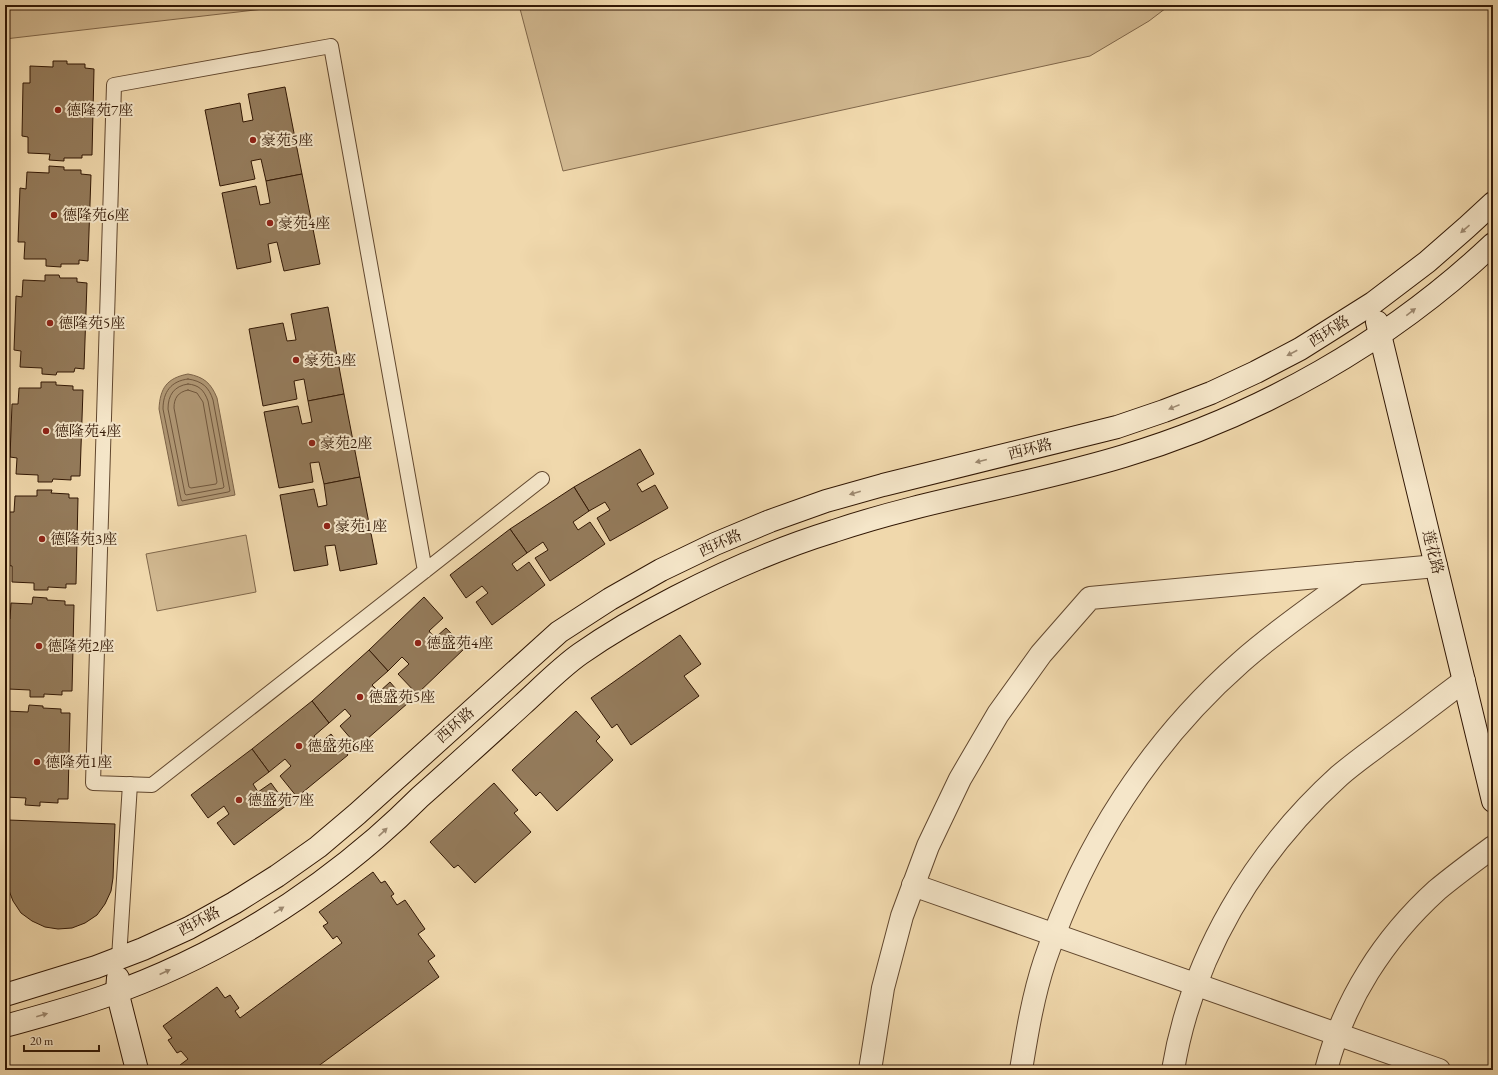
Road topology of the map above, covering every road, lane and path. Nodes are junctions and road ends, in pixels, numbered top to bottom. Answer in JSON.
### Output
{"nodes":[{"id":1,"x":1493,"y":203,"type":"edge"},
{"id":2,"x":1493,"y":244,"type":"edge"},
{"id":3,"x":1373,"y":303,"type":"junction"},
{"id":4,"x":1380,"y":335,"type":"junction"},
{"id":5,"x":542,"y":479,"type":"dead end"},
{"id":6,"x":1436,"y":566,"type":"junction"},
{"id":7,"x":425,"y":571,"type":"junction"},
{"id":8,"x":1359,"y":573,"type":"junction"},
{"id":9,"x":1464,"y":681,"type":"junction"},
{"id":10,"x":130,"y":784,"type":"junction"},
{"id":11,"x":1493,"y":801,"type":"edge"},
{"id":12,"x":1493,"y":847,"type":"edge"},
{"id":13,"x":914,"y":884,"type":"junction"},
{"id":14,"x":1055,"y":934,"type":"junction"},
{"id":15,"x":119,"y":958,"type":"junction"},
{"id":16,"x":1196,"y":984,"type":"junction"},
{"id":17,"x":117,"y":991,"type":"junction"},
{"id":18,"x":5,"y":995,"type":"edge"},
{"id":19,"x":5,"y":1026,"type":"edge"},
{"id":20,"x":1338,"y":1034,"type":"junction"},
{"id":21,"x":137,"y":1070,"type":"edge"},
{"id":22,"x":870,"y":1070,"type":"edge"},
{"id":23,"x":1021,"y":1070,"type":"edge"},
{"id":24,"x":1173,"y":1070,"type":"edge"},
{"id":25,"x":1326,"y":1070,"type":"edge"},
{"id":26,"x":1439,"y":1070,"type":"edge"}],
"edges":[{"from":1,"to":3,"type":"street","name":"西环路","one_way":true},
{"from":4,"to":2,"type":"street","name":"西环路","one_way":true},
{"from":3,"to":4,"type":"street","name":"莲花路"},
{"from":3,"to":15,"type":"street","name":"西环路","one_way":true},
{"from":4,"to":6,"type":"street","name":"莲花路"},
{"from":17,"to":4,"type":"street","name":"西环路","one_way":true},
{"from":5,"to":7,"type":"lane"},
{"from":6,"to":8,"type":"street"},
{"from":6,"to":9,"type":"street","name":"莲花路"},
{"from":7,"to":10,"type":"lane"},
{"from":7,"to":10,"type":"lane"},
{"from":8,"to":13,"type":"street"},
{"from":8,"to":14,"type":"street"},
{"from":9,"to":11,"type":"street","name":"莲花路"},
{"from":9,"to":16,"type":"street"},
{"from":10,"to":15,"type":"lane"},
{"from":12,"to":20,"type":"street"},
{"from":13,"to":14,"type":"street"},
{"from":13,"to":22,"type":"street"},
{"from":14,"to":16,"type":"street"},
{"from":14,"to":23,"type":"street"},
{"from":15,"to":17,"type":"street"},
{"from":15,"to":18,"type":"street","name":"西环路"},
{"from":16,"to":20,"type":"street"},
{"from":16,"to":24,"type":"street"},
{"from":19,"to":17,"type":"street","name":"西环路","one_way":true},
{"from":17,"to":21,"type":"street"},
{"from":20,"to":25,"type":"street"},
{"from":20,"to":26,"type":"street"}]}
